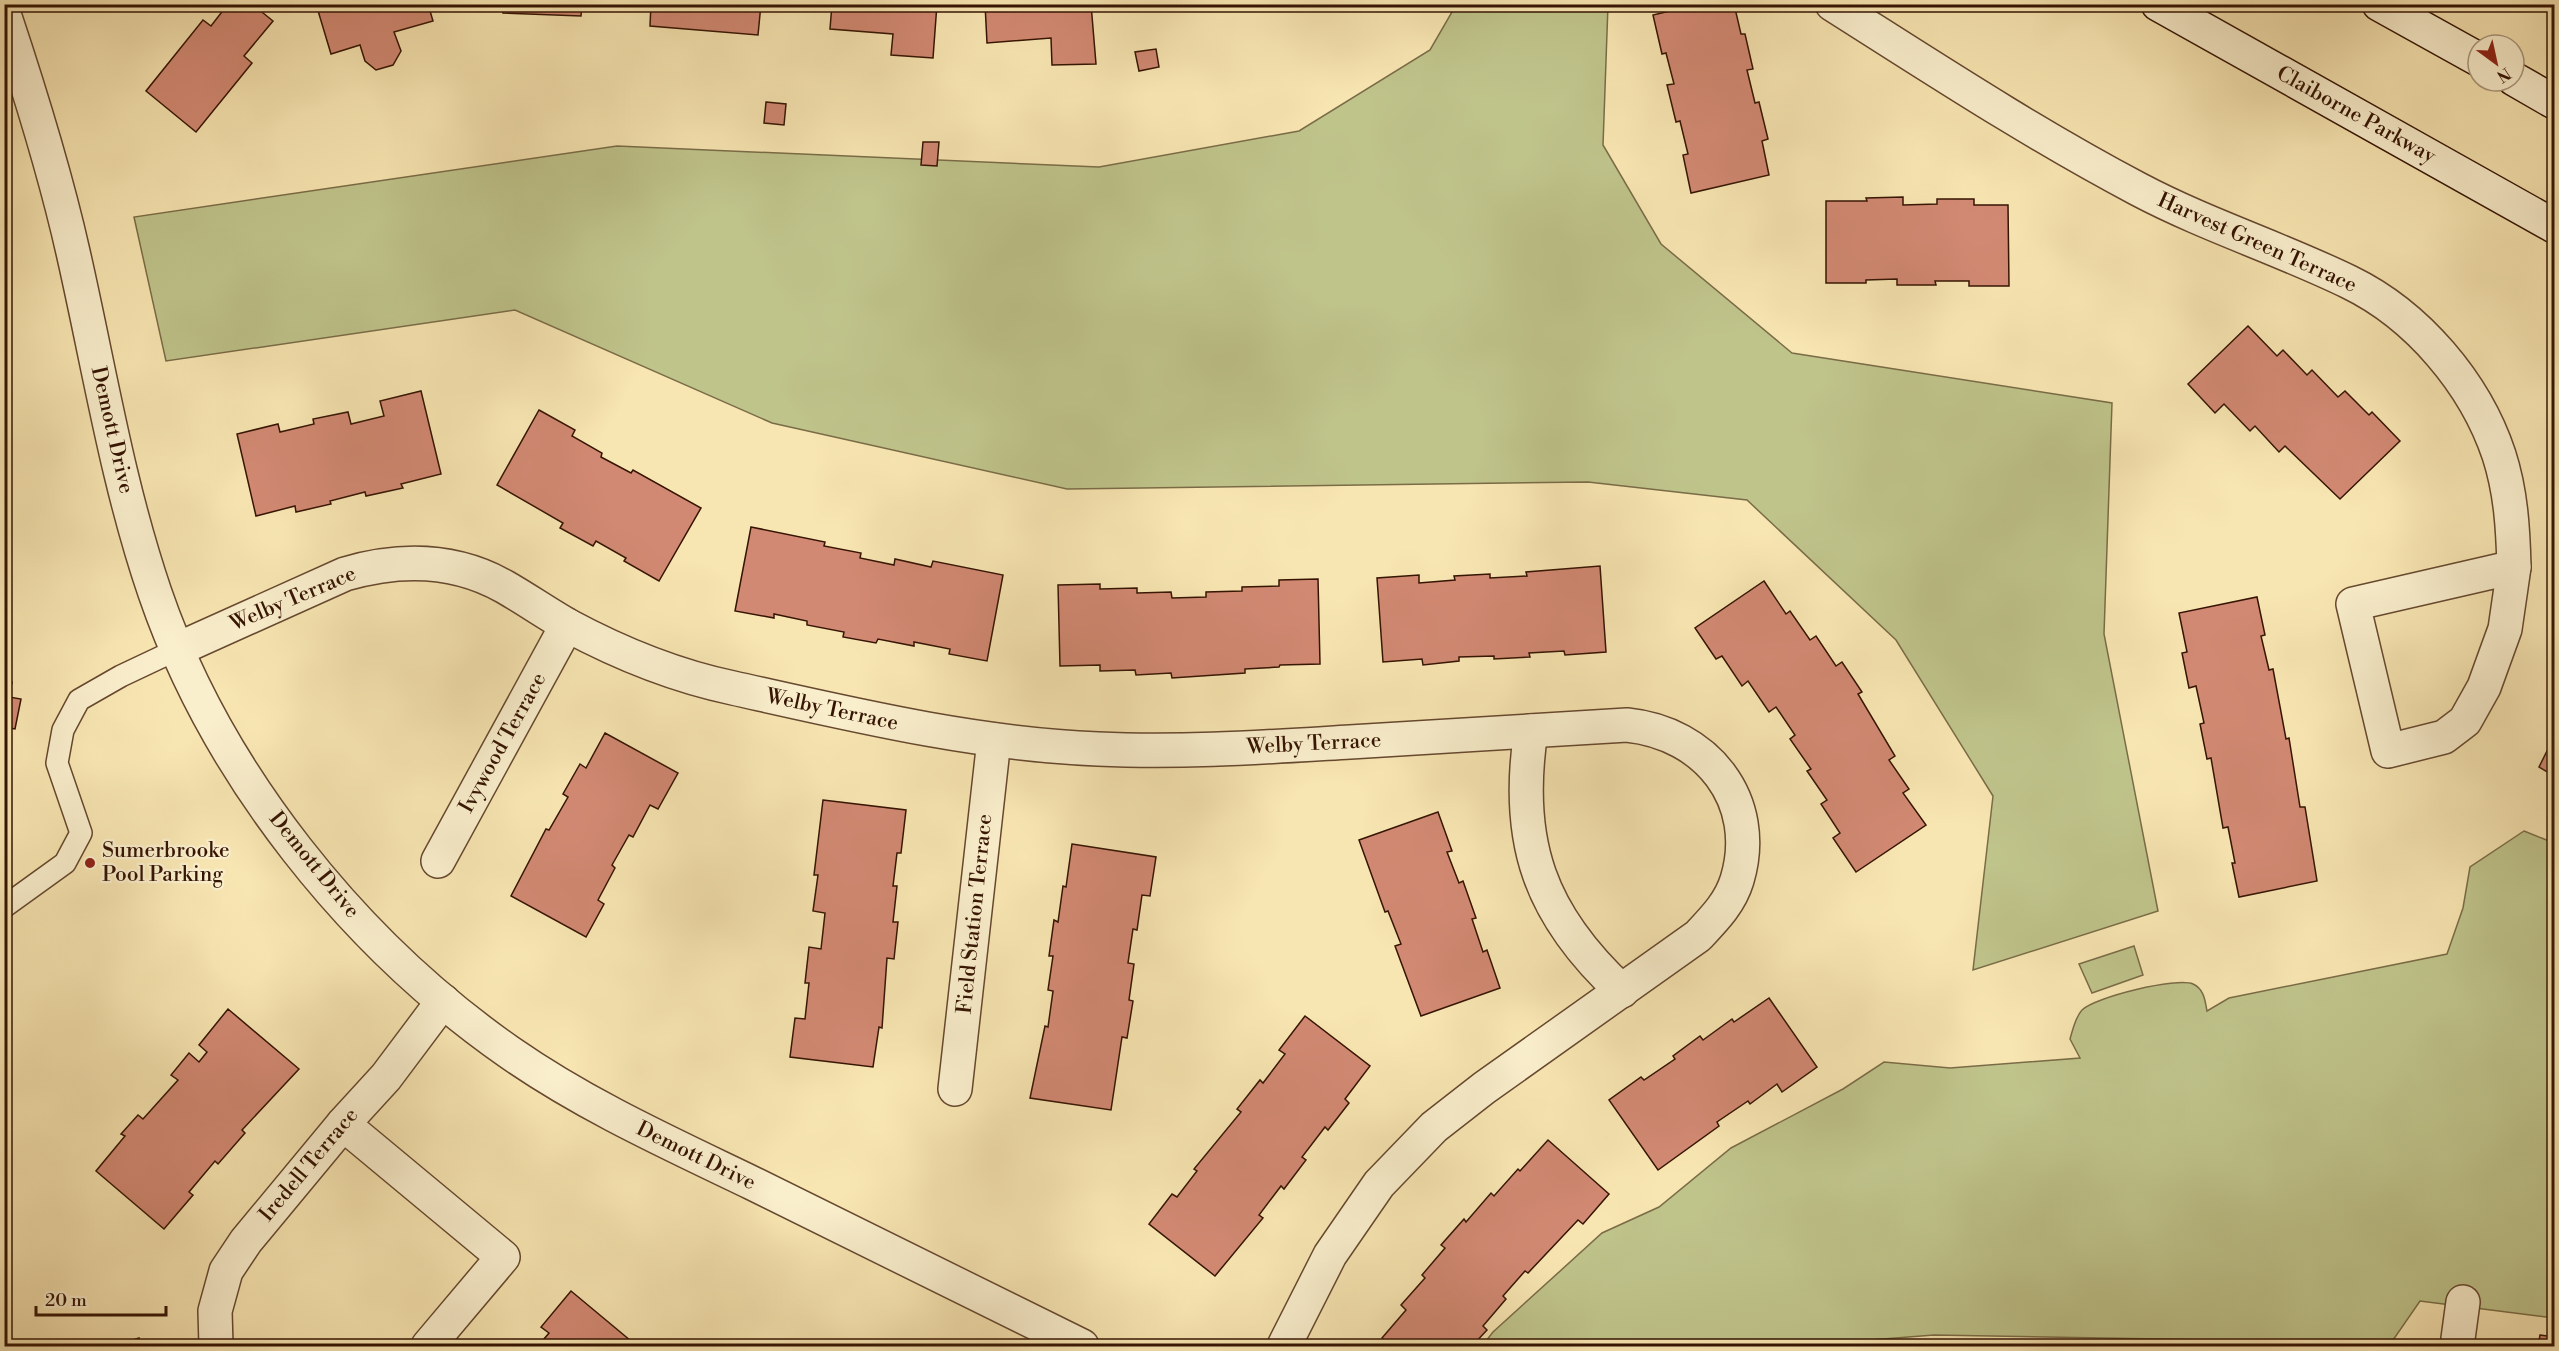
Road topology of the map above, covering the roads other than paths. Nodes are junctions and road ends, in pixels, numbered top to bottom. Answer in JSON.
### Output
{"nodes":[{"id":1,"x":1832,"y":4,"type":"edge"},
{"id":2,"x":2158,"y":4,"type":"edge"},
{"id":3,"x":2379,"y":4,"type":"edge"},
{"id":4,"x":4,"y":14,"type":"edge"},
{"id":5,"x":1874,"y":16,"type":"edge"},
{"id":6,"x":2466,"y":52,"type":"edge"},
{"id":7,"x":2526,"y":86,"type":"edge"},
{"id":8,"x":2554,"y":102,"type":"edge"},
{"id":9,"x":2554,"y":226,"type":"edge"},
{"id":10,"x":2514,"y":567,"type":"junction"},
{"id":11,"x":567,"y":625,"type":"junction"},
{"id":12,"x":176,"y":650,"type":"junction"},
{"id":13,"x":1531,"y":731,"type":"junction"},
{"id":14,"x":994,"y":740,"type":"junction"},
{"id":15,"x":438,"y":861,"type":"dead end"},
{"id":16,"x":4,"y":906,"type":"edge"},
{"id":17,"x":1622,"y":991,"type":"junction"},
{"id":18,"x":442,"y":1001,"type":"junction"},
{"id":19,"x":955,"y":1089,"type":"dead end"},
{"id":20,"x":343,"y":1124,"type":"junction"},
{"id":21,"x":2463,"y":1302,"type":"dead end"},
{"id":22,"x":216,"y":1347,"type":"edge"},
{"id":23,"x":428,"y":1347,"type":"edge"},
{"id":24,"x":1082,"y":1347,"type":"edge"},
{"id":25,"x":1284,"y":1347,"type":"edge"},
{"id":26,"x":2457,"y":1347,"type":"edge"}],
"edges":[{"from":1,"to":5,"type":"street","name":"Harvest Green Terrace"},
{"from":2,"to":9,"type":"street","name":"Claiborne Parkway"},
{"from":3,"to":6,"type":"street"},
{"from":4,"to":12,"type":"street","name":"Demott Drive"},
{"from":5,"to":10,"type":"street","name":"Harvest Green Terrace"},
{"from":7,"to":8,"type":"street"},
{"from":10,"to":10,"type":"street","name":"Harvest Green Terrace"},
{"from":11,"to":12,"type":"street","name":"Welby Terrace"},
{"from":11,"to":14,"type":"street","name":"Welby Terrace"},
{"from":11,"to":15,"type":"street","name":"Ivywood Terrace"},
{"from":12,"to":16,"type":"lane"},
{"from":12,"to":18,"type":"street","name":"Demott Drive"},
{"from":13,"to":14,"type":"street","name":"Welby Terrace"},
{"from":13,"to":17,"type":"street"},
{"from":13,"to":17,"type":"street","name":"Welby Terrace"},
{"from":14,"to":19,"type":"street","name":"Field Station Terrace"},
{"from":17,"to":25,"type":"street","name":"Welby Terrace"},
{"from":18,"to":20,"type":"street","name":"Iredell Terrace"},
{"from":18,"to":24,"type":"street","name":"Demott Drive"},
{"from":20,"to":22,"type":"street","name":"Iredell Terrace"},
{"from":20,"to":23,"type":"street"},
{"from":21,"to":26,"type":"street"}]}
